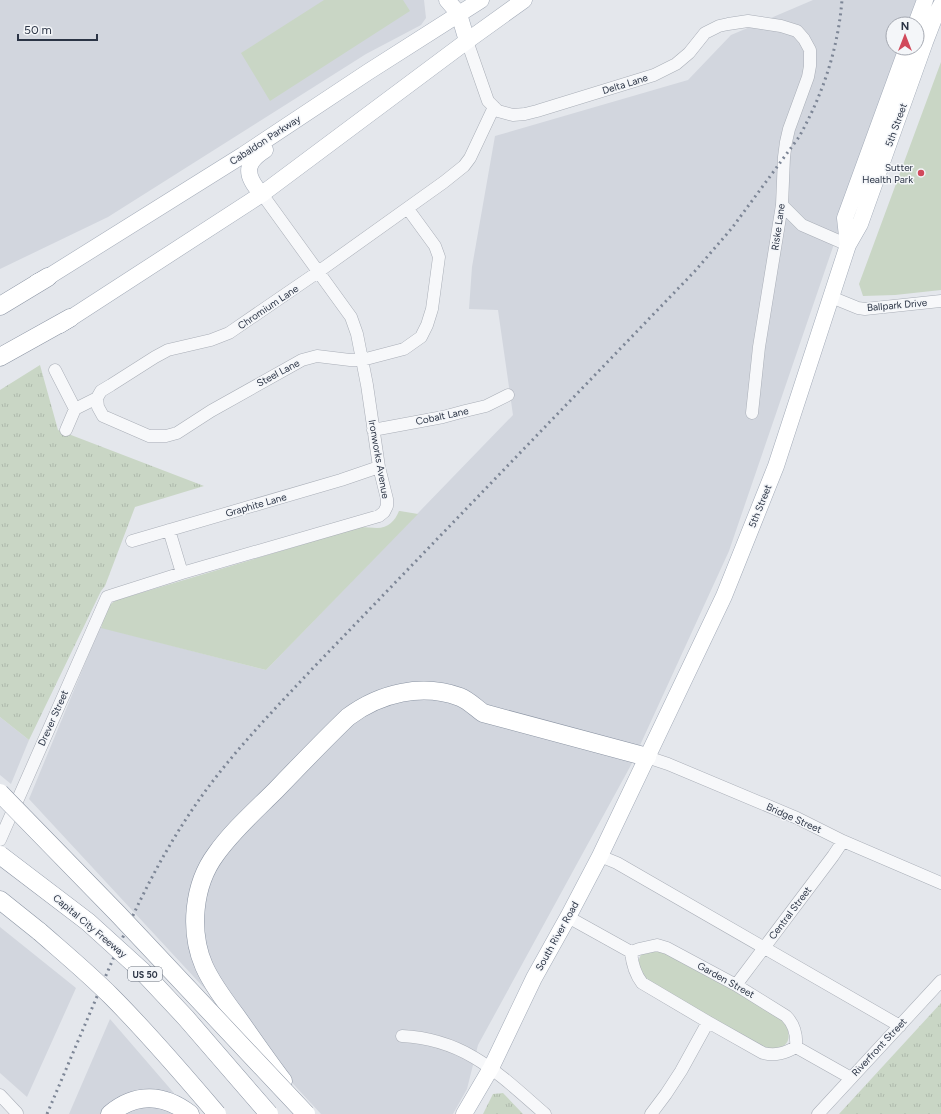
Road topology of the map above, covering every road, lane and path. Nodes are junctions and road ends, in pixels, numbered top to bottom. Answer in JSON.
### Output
{"nodes":[{"id":1,"x":447,"y":0,"type":"edge"},
{"id":2,"x":481,"y":0,"type":"edge"},
{"id":3,"x":524,"y":0,"type":"edge"},
{"id":4,"x":925,"y":0,"type":"edge"},
{"id":5,"x":941,"y":5,"type":"edge"},
{"id":6,"x":460,"y":7,"type":"edge"},
{"id":7,"x":919,"y":16,"type":"edge"},
{"id":8,"x":466,"y":41,"type":"junction"},
{"id":9,"x":807,"y":44,"type":"joint"},
{"id":10,"x":904,"y":56,"type":"edge"},
{"id":11,"x":494,"y":107,"type":"junction"},
{"id":12,"x":314,"y":108,"type":"junction"},
{"id":13,"x":262,"y":194,"type":"junction"},
{"id":14,"x":782,"y":205,"type":"junction"},
{"id":15,"x":408,"y":209,"type":"junction"},
{"id":16,"x":848,"y":244,"type":"junction"},
{"id":17,"x":318,"y":272,"type":"junction"},
{"id":18,"x":48,"y":277,"type":"junction"},
{"id":19,"x":831,"y":297,"type":"junction"},
{"id":20,"x":0,"y":300,"type":"edge"},
{"id":21,"x":941,"y":301,"type":"edge"},
{"id":22,"x":0,"y":306,"type":"edge"},
{"id":23,"x":70,"y":318,"type":"junction"},
{"id":24,"x":0,"y":357,"type":"edge"},
{"id":25,"x":362,"y":360,"type":"junction"},
{"id":26,"x":0,"y":367,"type":"edge"},
{"id":27,"x":55,"y":370,"type":"dead end"},
{"id":28,"x":508,"y":396,"type":"dead end"},
{"id":29,"x":97,"y":398,"type":"junction"},
{"id":30,"x":75,"y":409,"type":"junction"},
{"id":31,"x":752,"y":413,"type":"dead end"},
{"id":32,"x":66,"y":430,"type":"dead end"},
{"id":33,"x":373,"y":430,"type":"junction"},
{"id":34,"x":379,"y":467,"type":"junction"},
{"id":35,"x":169,"y":530,"type":"junction"},
{"id":36,"x":132,"y":541,"type":"dead end"},
{"id":37,"x":182,"y":573,"type":"junction"},
{"id":38,"x":108,"y":597,"type":"joint"},
{"id":39,"x":647,"y":757,"type":"junction"},
{"id":40,"x":0,"y":793,"type":"edge"},
{"id":41,"x":0,"y":840,"type":"edge"},
{"id":42,"x":843,"y":841,"type":"junction"},
{"id":43,"x":0,"y":855,"type":"edge"},
{"id":44,"x":600,"y":856,"type":"junction"},
{"id":45,"x":941,"y":883,"type":"edge"},
{"id":46,"x":0,"y":900,"type":"edge"},
{"id":47,"x":0,"y":909,"type":"edge"},
{"id":48,"x":568,"y":918,"type":"junction"},
{"id":49,"x":40,"y":932,"type":"junction"},
{"id":50,"x":763,"y":948,"type":"junction"},
{"id":51,"x":631,"y":952,"type":"junction"},
{"id":52,"x":941,"y":981,"type":"edge"},
{"id":53,"x":736,"y":984,"type":"junction"},
{"id":54,"x":708,"y":1022,"type":"junction"},
{"id":55,"x":900,"y":1026,"type":"junction"},
{"id":56,"x":402,"y":1036,"type":"dead end"},
{"id":57,"x":796,"y":1047,"type":"junction"},
{"id":58,"x":491,"y":1068,"type":"junction"},
{"id":59,"x":850,"y":1078,"type":"junction"},
{"id":60,"x":0,"y":1095,"type":"edge"},
{"id":61,"x":17,"y":1114,"type":"edge"},
{"id":62,"x":110,"y":1114,"type":"edge"},
{"id":63,"x":190,"y":1114,"type":"edge"},
{"id":64,"x":217,"y":1114,"type":"edge"},
{"id":65,"x":269,"y":1114,"type":"edge"},
{"id":66,"x":306,"y":1114,"type":"edge"},
{"id":67,"x":464,"y":1114,"type":"edge"},
{"id":68,"x":545,"y":1114,"type":"edge"},
{"id":69,"x":651,"y":1114,"type":"edge"},
{"id":70,"x":818,"y":1114,"type":"edge"}],
"edges":[{"from":1,"to":6,"type":"main road"},
{"from":2,"to":6,"type":"main road","name":"Cabaldon Parkway"},
{"from":3,"to":8,"type":"main road"},
{"from":4,"to":7,"type":"main road"},
{"from":5,"to":16,"type":"main road","name":"5th Street"},
{"from":6,"to":8,"type":"main road"},
{"from":6,"to":12,"type":"main road","name":"Cabaldon Parkway"},
{"from":8,"to":11,"type":"street"},
{"from":8,"to":13,"type":"main road"},
{"from":9,"to":11,"type":"street","name":"Delta Lane"},
{"from":9,"to":14,"type":"street","name":"Riske Lane"},
{"from":10,"to":16,"type":"main road","name":"5th Street"},
{"from":11,"to":15,"type":"street","name":"Chromium Lane"},
{"from":12,"to":13,"type":"main road"},
{"from":12,"to":18,"type":"main road","name":"Cabaldon Parkway"},
{"from":13,"to":17,"type":"street","name":"Ironworks Avenue"},
{"from":13,"to":23,"type":"main road"},
{"from":14,"to":16,"type":"street"},
{"from":14,"to":31,"type":"street","name":"Riske Lane"},
{"from":15,"to":17,"type":"street","name":"Chromium Lane"},
{"from":15,"to":25,"type":"street","name":"Steel Lane"},
{"from":16,"to":19,"type":"main road","name":"5th Street"},
{"from":17,"to":25,"type":"street","name":"Ironworks Avenue"},
{"from":17,"to":29,"type":"street","name":"Chromium Lane"},
{"from":18,"to":20,"type":"main road","name":"Cabaldon Parkway"},
{"from":18,"to":22,"type":"highway"},
{"from":19,"to":21,"type":"street","name":"Ballpark Drive"},
{"from":19,"to":39,"type":"main road","name":"5th Street"},
{"from":23,"to":24,"type":"highway"},
{"from":23,"to":26,"type":"main road"},
{"from":25,"to":29,"type":"street","name":"Steel Lane"},
{"from":25,"to":33,"type":"street","name":"Ironworks Avenue"},
{"from":27,"to":30,"type":"street"},
{"from":28,"to":33,"type":"street","name":"Cobalt Lane"},
{"from":29,"to":30,"type":"street","name":"Chromium Lane"},
{"from":30,"to":32,"type":"street"},
{"from":33,"to":34,"type":"street","name":"Ironworks Avenue"},
{"from":34,"to":35,"type":"street","name":"Graphite Lane"},
{"from":34,"to":37,"type":"street","name":"Ironworks Avenue"},
{"from":35,"to":36,"type":"street","name":"Graphite Lane"},
{"from":35,"to":37,"type":"street"},
{"from":37,"to":38,"type":"street","name":"Ironworks Avenue"},
{"from":38,"to":41,"type":"street","name":"Drever Street"},
{"from":39,"to":42,"type":"street","name":"Bridge Street"},
{"from":39,"to":44,"type":"main road","name":"South River Road"},
{"from":39,"to":66,"type":"highway","bridge":true},
{"from":40,"to":66,"type":"highway","bridge":true},
{"from":42,"to":45,"type":"street","name":"Bridge Street"},
{"from":42,"to":50,"type":"street","name":"Central Street"},
{"from":43,"to":65,"type":"highway","name":"Capital City Freeway","number":"US 50","bridge":true},
{"from":44,"to":48,"type":"main road","name":"South River Road"},
{"from":44,"to":50,"type":"street"},
{"from":46,"to":49,"type":"highway"},
{"from":47,"to":49,"type":"highway"},
{"from":48,"to":51,"type":"street"},
{"from":48,"to":58,"type":"main road","name":"South River Road"},
{"from":49,"to":64,"type":"highway","bridge":true},
{"from":50,"to":53,"type":"street","name":"Central Street"},
{"from":50,"to":55,"type":"street"},
{"from":51,"to":53,"type":"street","name":"Garden Street"},
{"from":51,"to":54,"type":"street"},
{"from":52,"to":55,"type":"street","name":"Riverfront Street"},
{"from":53,"to":57,"type":"street","name":"Garden Street"},
{"from":54,"to":57,"type":"street"},
{"from":54,"to":69,"type":"street"},
{"from":55,"to":59,"type":"street","name":"Riverfront Street"},
{"from":56,"to":58,"type":"street"},
{"from":57,"to":59,"type":"street"},
{"from":58,"to":67,"type":"main road","name":"South River Road"},
{"from":58,"to":68,"type":"street"},
{"from":59,"to":70,"type":"street","name":"Riverfront Street"},
{"from":60,"to":61,"type":"street"},
{"from":62,"to":63,"type":"highway"}]}
